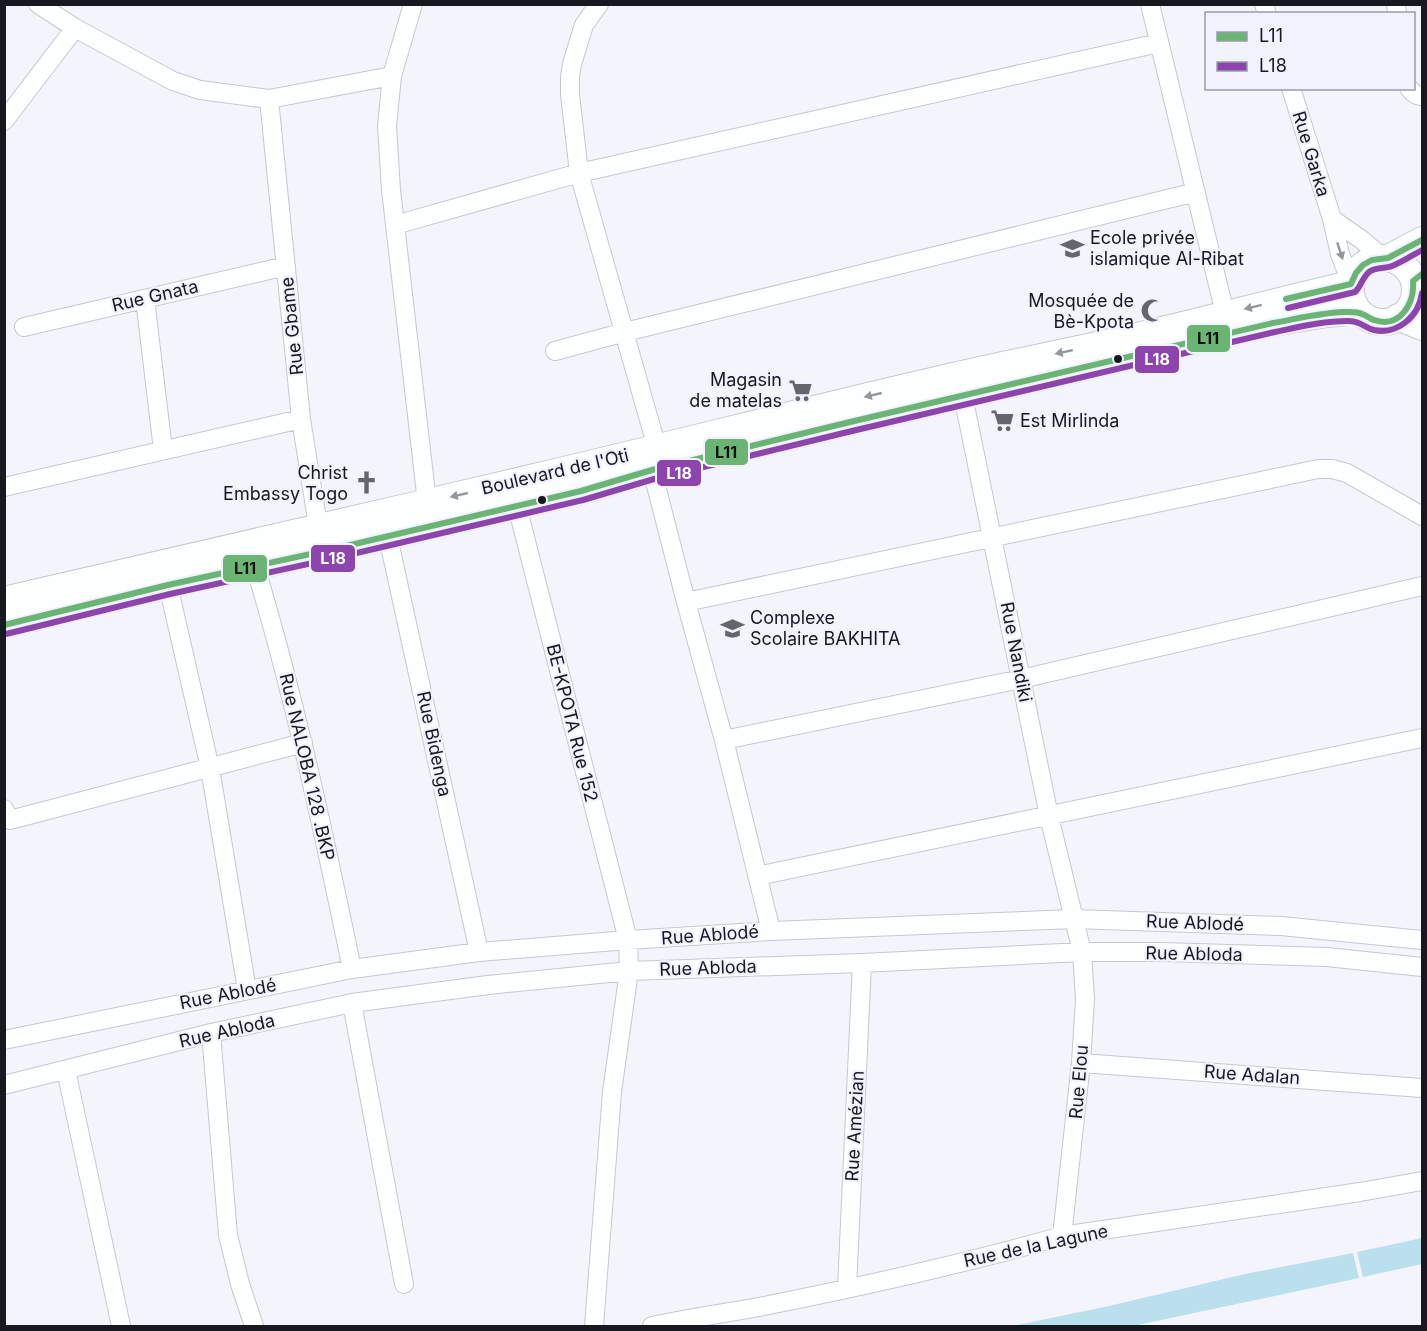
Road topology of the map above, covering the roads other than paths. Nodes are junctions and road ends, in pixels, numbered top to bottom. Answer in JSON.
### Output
{"nodes":[{"id":1,"x":38,"y":4,"type":"edge"},
{"id":2,"x":412,"y":4,"type":"edge"},
{"id":3,"x":1150,"y":4,"type":"edge"},
{"id":4,"x":602,"y":5,"type":"edge"},
{"id":5,"x":75,"y":27,"type":"junction"},
{"id":6,"x":1159,"y":43,"type":"junction"},
{"id":7,"x":392,"y":76,"type":"junction"},
{"id":8,"x":1292,"y":90,"type":"edge"},
{"id":9,"x":269,"y":99,"type":"junction"},
{"id":10,"x":4,"y":121,"type":"edge"},
{"id":11,"x":579,"y":173,"type":"junction"},
{"id":12,"x":1196,"y":192,"type":"junction"},
{"id":13,"x":1332,"y":219,"type":"junction"},
{"id":14,"x":395,"y":225,"type":"junction"},
{"id":15,"x":1422,"y":240,"type":"edge"},
{"id":16,"x":1386,"y":258,"type":"junction"},
{"id":17,"x":286,"y":266,"type":"junction"},
{"id":18,"x":1351,"y":284,"type":"junction"},
{"id":19,"x":1418,"y":284,"type":"edge"},
{"id":20,"x":145,"y":298,"type":"junction"},
{"id":21,"x":1359,"y":311,"type":"junction"},
{"id":22,"x":1398,"y":317,"type":"junction"},
{"id":23,"x":1227,"y":324,"type":"junction"},
{"id":24,"x":24,"y":327,"type":"dead end"},
{"id":25,"x":1422,"y":327,"type":"edge"},
{"id":26,"x":625,"y":332,"type":"junction"},
{"id":27,"x":555,"y":351,"type":"dead end"},
{"id":28,"x":961,"y":386,"type":"junction"},
{"id":29,"x":301,"y":419,"type":"junction"},
{"id":30,"x":163,"y":450,"type":"junction"},
{"id":31,"x":655,"y":459,"type":"junction"},
{"id":32,"x":4,"y":487,"type":"edge"},
{"id":33,"x":427,"y":502,"type":"junction"},
{"id":34,"x":517,"y":506,"type":"junction"},
{"id":35,"x":1422,"y":516,"type":"edge"},
{"id":36,"x":388,"y":537,"type":"junction"},
{"id":37,"x":992,"y":537,"type":"junction"},
{"id":38,"x":320,"y":540,"type":"junction"},
{"id":39,"x":255,"y":566,"type":"junction"},
{"id":40,"x":168,"y":585,"type":"junction"},
{"id":41,"x":1422,"y":586,"type":"edge"},
{"id":42,"x":4,"y":600,"type":"edge"},
{"id":43,"x":686,"y":602,"type":"junction"},
{"id":44,"x":4,"y":625,"type":"edge"},
{"id":45,"x":1021,"y":679,"type":"junction"},
{"id":46,"x":1422,"y":738,"type":"edge"},
{"id":47,"x":724,"y":740,"type":"junction"},
{"id":48,"x":303,"y":743,"type":"junction"},
{"id":49,"x":210,"y":768,"type":"junction"},
{"id":50,"x":7,"y":813,"type":"edge"},
{"id":51,"x":1049,"y":816,"type":"junction"},
{"id":52,"x":758,"y":876,"type":"junction"},
{"id":53,"x":1075,"y":923,"type":"junction"},
{"id":54,"x":771,"y":931,"type":"junction"},
{"id":55,"x":628,"y":940,"type":"junction"},
{"id":56,"x":1422,"y":940,"type":"edge"},
{"id":57,"x":479,"y":952,"type":"junction"},
{"id":58,"x":1082,"y":952,"type":"junction"},
{"id":59,"x":862,"y":963,"type":"junction"},
{"id":60,"x":1422,"y":967,"type":"edge"},
{"id":61,"x":352,"y":969,"type":"junction"},
{"id":62,"x":629,"y":971,"type":"junction"},
{"id":63,"x":247,"y":990,"type":"junction"},
{"id":64,"x":352,"y":1003,"type":"junction"},
{"id":65,"x":211,"y":1033,"type":"junction"},
{"id":66,"x":4,"y":1040,"type":"edge"},
{"id":67,"x":1081,"y":1063,"type":"junction"},
{"id":68,"x":66,"y":1070,"type":"junction"},
{"id":69,"x":4,"y":1085,"type":"edge"},
{"id":70,"x":1422,"y":1088,"type":"edge"},
{"id":71,"x":1422,"y":1181,"type":"edge"},
{"id":72,"x":1062,"y":1236,"type":"junction"},
{"id":73,"x":404,"y":1284,"type":"dead end"},
{"id":74,"x":847,"y":1288,"type":"junction"},
{"id":75,"x":121,"y":1326,"type":"edge"},
{"id":76,"x":254,"y":1326,"type":"edge"},
{"id":77,"x":594,"y":1326,"type":"edge"},
{"id":78,"x":652,"y":1326,"type":"edge"}],
"edges":[{"from":1,"to":5,"type":"street"},
{"from":2,"to":7,"type":"street"},
{"from":3,"to":6,"type":"street"},
{"from":4,"to":11,"type":"street"},
{"from":5,"to":9,"type":"street"},
{"from":5,"to":10,"type":"street"},
{"from":6,"to":11,"type":"street"},
{"from":6,"to":12,"type":"street"},
{"from":7,"to":9,"type":"street"},
{"from":7,"to":14,"type":"street"},
{"from":8,"to":13,"type":"street","name":"Rue Garka"},
{"from":9,"to":17,"type":"street","name":"Rue Gbame"},
{"from":11,"to":14,"type":"street"},
{"from":11,"to":26,"type":"street"},
{"from":12,"to":23,"type":"street"},
{"from":12,"to":26,"type":"street"},
{"from":13,"to":16,"type":"street"},
{"from":13,"to":18,"type":"street","name":"Rue Garka","one_way":true},
{"from":14,"to":33,"type":"street"},
{"from":15,"to":16,"type":"main road"},
{"from":16,"to":18,"type":"main road"},
{"from":16,"to":19,"type":"main road"},
{"from":17,"to":20,"type":"street","name":"Rue Gnata"},
{"from":17,"to":29,"type":"street","name":"Rue Gbame"},
{"from":18,"to":21,"type":"main road"},
{"from":18,"to":23,"type":"main road","name":"Boulevard de l'Oti","one_way":true},
{"from":19,"to":22,"type":"main road"},
{"from":20,"to":24,"type":"street","name":"Rue Gnata"},
{"from":20,"to":30,"type":"street"},
{"from":21,"to":22,"type":"main road"},
{"from":21,"to":23,"type":"main road","name":"Boulevard de l'Oti"},
{"from":22,"to":25,"type":"main road"},
{"from":23,"to":28,"type":"main road","name":"Boulevard de l'Oti"},
{"from":26,"to":27,"type":"street"},
{"from":26,"to":31,"type":"street"},
{"from":28,"to":31,"type":"main road","name":"Boulevard de l'Oti"},
{"from":28,"to":37,"type":"street","name":"Rue Nandiki"},
{"from":29,"to":30,"type":"street"},
{"from":29,"to":38,"type":"street","name":"Rue Gbame"},
{"from":30,"to":32,"type":"street"},
{"from":31,"to":33,"type":"main road","name":"Boulevard de l'Oti","one_way":true},
{"from":31,"to":34,"type":"main road","name":"Boulevard de l'Oti"},
{"from":31,"to":43,"type":"street"},
{"from":33,"to":38,"type":"main road","name":"Boulevard de l'Oti"},
{"from":34,"to":36,"type":"main road","name":"Boulevard de l'Oti"},
{"from":34,"to":55,"type":"street","name":"BE-KPOTA Rue 152"},
{"from":35,"to":37,"type":"street"},
{"from":36,"to":38,"type":"main road","name":"Boulevard de l'Oti"},
{"from":36,"to":57,"type":"street","name":"Rue Bidenga"},
{"from":37,"to":43,"type":"street"},
{"from":37,"to":45,"type":"street","name":"Rue Nandiki"},
{"from":38,"to":39,"type":"main road","name":"Boulevard de l'Oti"},
{"from":38,"to":42,"type":"main road","name":"Boulevard de l'Oti"},
{"from":39,"to":40,"type":"main road","name":"Boulevard de l'Oti"},
{"from":39,"to":48,"type":"street","name":"Rue NALOBA 128 .BKP"},
{"from":40,"to":44,"type":"main road","name":"Boulevard de l'Oti"},
{"from":40,"to":49,"type":"street"},
{"from":41,"to":45,"type":"street"},
{"from":43,"to":47,"type":"street"},
{"from":45,"to":47,"type":"street"},
{"from":45,"to":51,"type":"street","name":"Rue Nandiki"},
{"from":46,"to":51,"type":"street"},
{"from":47,"to":52,"type":"street"},
{"from":48,"to":49,"type":"street"},
{"from":48,"to":61,"type":"street","name":"Rue NALOBA 128 .BKP"},
{"from":49,"to":50,"type":"street"},
{"from":49,"to":63,"type":"street"},
{"from":51,"to":52,"type":"street"},
{"from":51,"to":53,"type":"street","name":"Rue Nandiki"},
{"from":52,"to":54,"type":"street"},
{"from":53,"to":54,"type":"street","name":"Rue Ablodé"},
{"from":53,"to":56,"type":"street","name":"Rue Ablodé"},
{"from":53,"to":58,"type":"street","name":"Rue Elou"},
{"from":54,"to":55,"type":"street","name":"Rue Ablodé"},
{"from":55,"to":57,"type":"street","name":"Rue Ablodé"},
{"from":55,"to":62,"type":"street","name":"BE-KPOTA Rue 152"},
{"from":57,"to":61,"type":"street","name":"Rue Ablodé"},
{"from":58,"to":59,"type":"street","name":"Rue Abloda"},
{"from":58,"to":60,"type":"street","name":"Rue Abloda"},
{"from":58,"to":67,"type":"street","name":"Rue Elou"},
{"from":59,"to":62,"type":"street","name":"Rue Abloda"},
{"from":59,"to":74,"type":"street","name":"Rue Amézian"},
{"from":61,"to":63,"type":"street","name":"Rue Ablodé"},
{"from":62,"to":64,"type":"street","name":"Rue Abloda"},
{"from":62,"to":77,"type":"street","name":"BE-KPOTA Rue 152"},
{"from":63,"to":66,"type":"street","name":"Rue Ablodé"},
{"from":64,"to":65,"type":"street","name":"Rue Abloda"},
{"from":64,"to":73,"type":"street"},
{"from":65,"to":68,"type":"street","name":"Rue Abloda"},
{"from":65,"to":76,"type":"street"},
{"from":67,"to":70,"type":"street","name":"Rue Adalan"},
{"from":67,"to":72,"type":"street","name":"Rue Elou"},
{"from":68,"to":69,"type":"street","name":"Rue Abloda"},
{"from":68,"to":75,"type":"street"},
{"from":71,"to":72,"type":"street","name":"Rue de la Lagune"},
{"from":72,"to":74,"type":"street","name":"Rue de la Lagune"},
{"from":74,"to":78,"type":"street","name":"Rue de la Lagune"}]}
